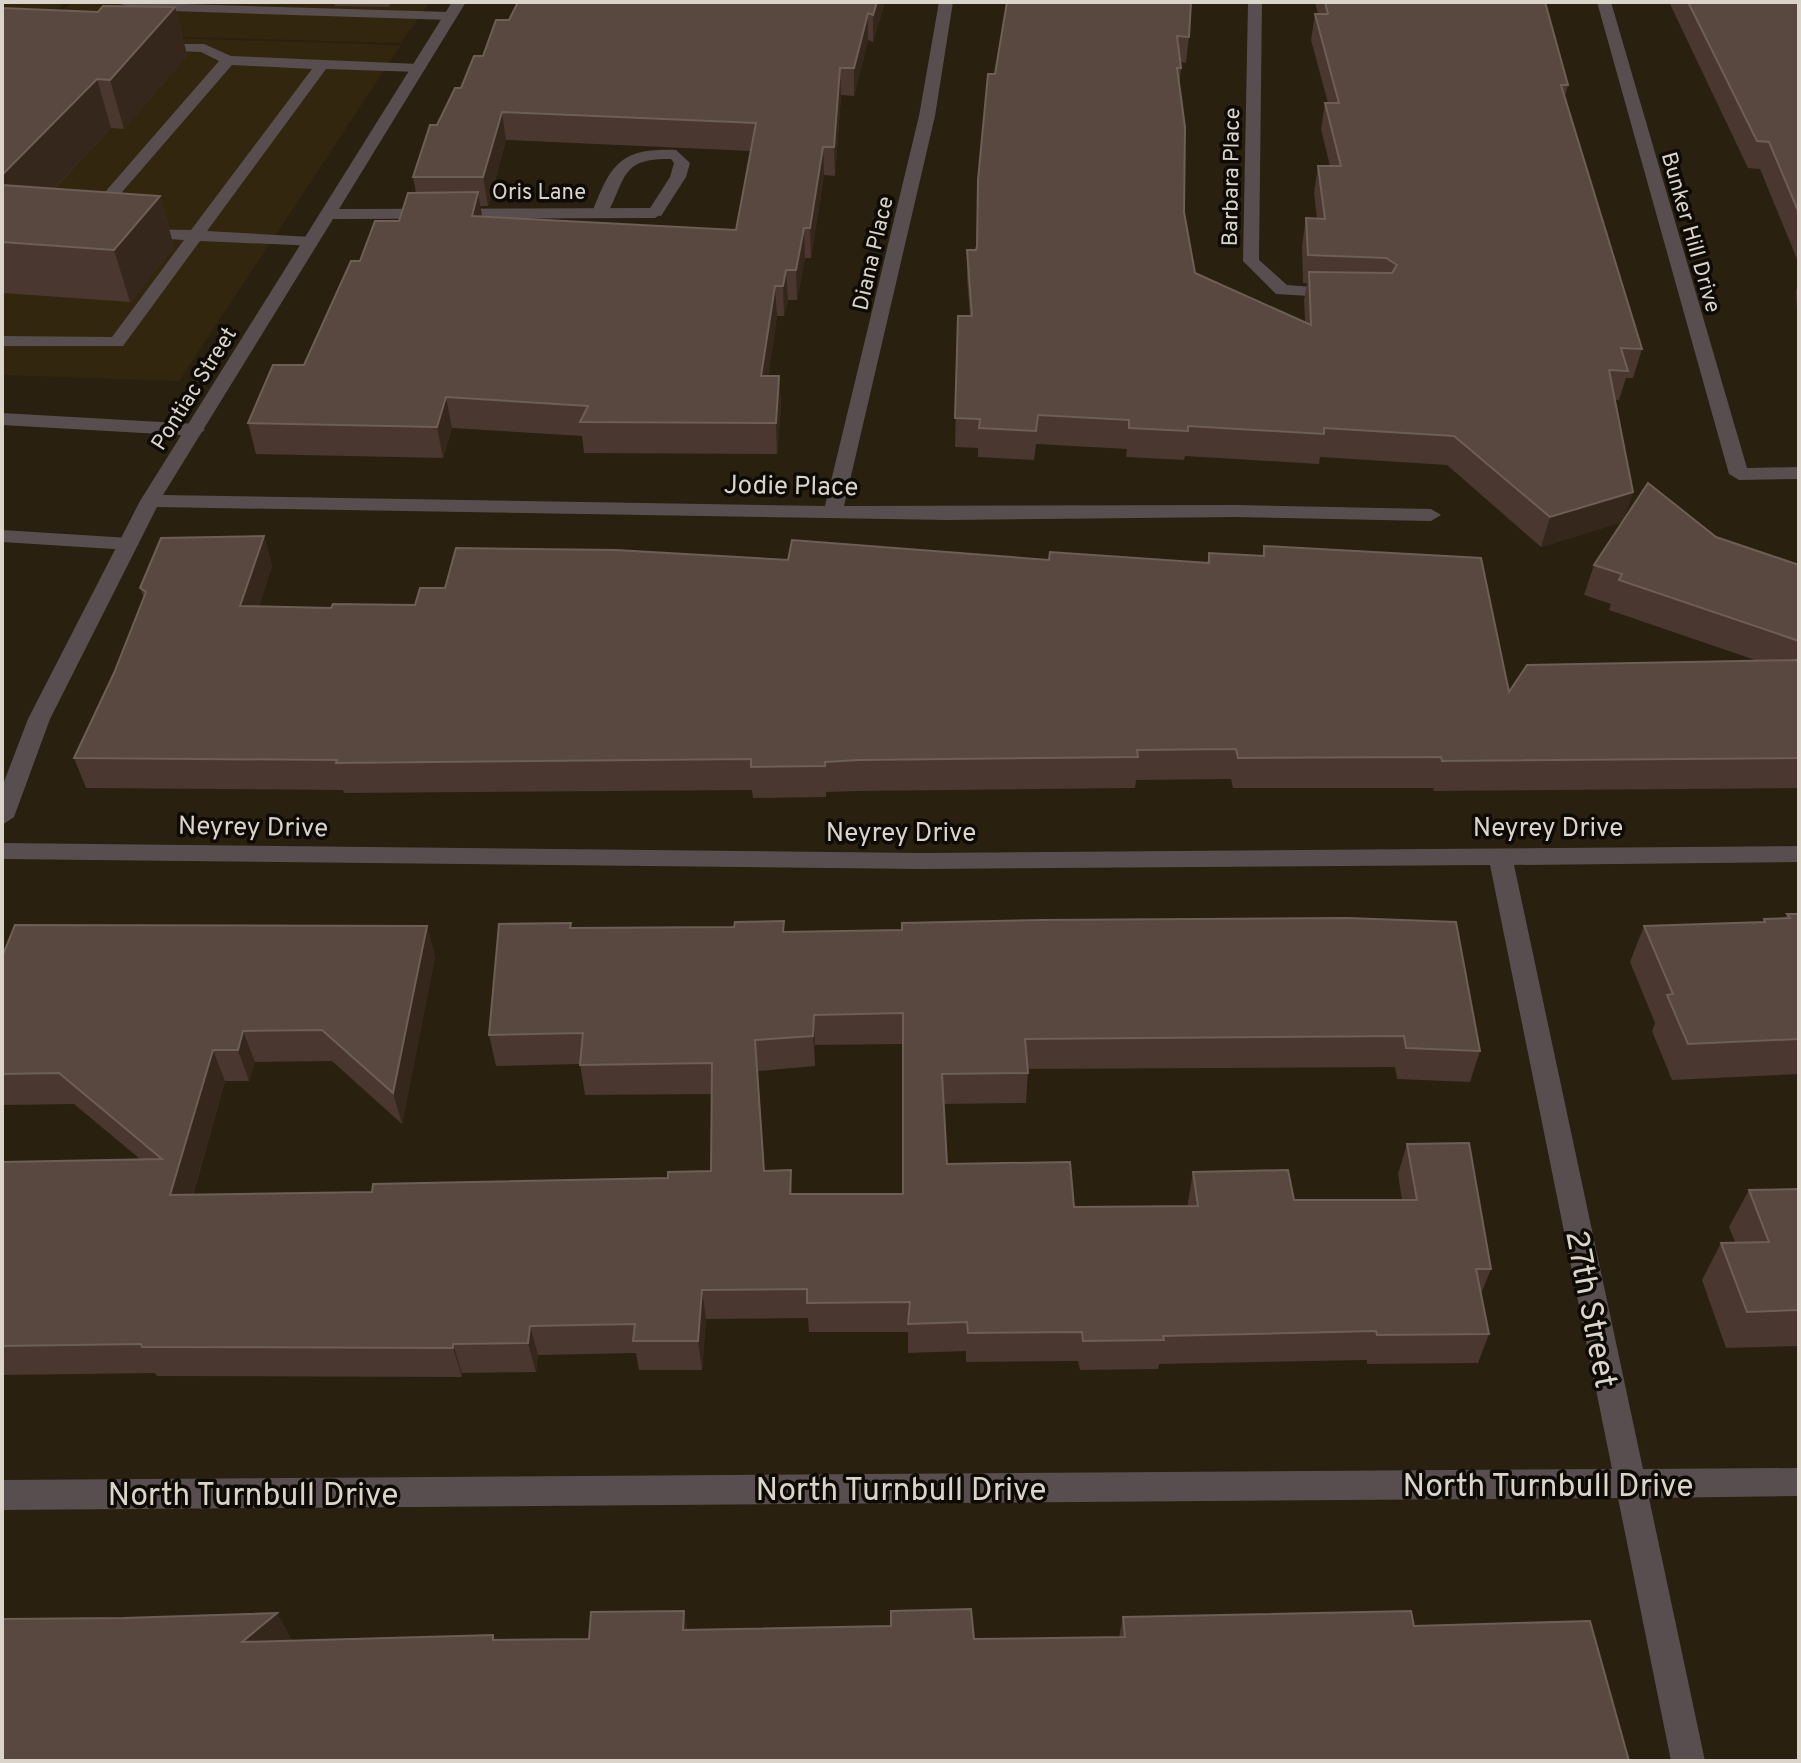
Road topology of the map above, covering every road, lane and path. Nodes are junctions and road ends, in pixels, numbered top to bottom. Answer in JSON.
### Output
{"nodes":[{"id":1,"x":120,"y":2,"type":"edge"},
{"id":2,"x":946,"y":2,"type":"edge"},
{"id":3,"x":1255,"y":2,"type":"edge"},
{"id":4,"x":1604,"y":2,"type":"edge"},
{"id":5,"x":455,"y":9,"type":"edge"},
{"id":6,"x":142,"y":46,"type":"edge"},
{"id":7,"x":228,"y":60,"type":"junction"},
{"id":8,"x":322,"y":65,"type":"junction"},
{"id":9,"x":419,"y":68,"type":"junction"},
{"id":10,"x":600,"y":213,"type":"junction"},
{"id":11,"x":328,"y":214,"type":"junction"},
{"id":12,"x":196,"y":236,"type":"junction"},
{"id":13,"x":311,"y":242,"type":"junction"},
{"id":14,"x":1349,"y":294,"type":"edge"},
{"id":15,"x":2,"y":341,"type":"edge"},
{"id":16,"x":2,"y":419,"type":"edge"},
{"id":17,"x":196,"y":430,"type":"junction"},
{"id":18,"x":1799,"y":473,"type":"edge"},
{"id":19,"x":150,"y":501,"type":"junction"},
{"id":20,"x":833,"y":512,"type":"junction"},
{"id":21,"x":1431,"y":515,"type":"dead end"},
{"id":22,"x":2,"y":536,"type":"edge"},
{"id":23,"x":129,"y":544,"type":"junction"},
{"id":24,"x":2,"y":817,"type":"edge"},
{"id":25,"x":2,"y":851,"type":"edge"},
{"id":26,"x":1799,"y":854,"type":"edge"},
{"id":27,"x":1500,"y":855,"type":"junction"},
{"id":28,"x":1799,"y":1482,"type":"edge"},
{"id":29,"x":1628,"y":1484,"type":"junction"},
{"id":30,"x":2,"y":1495,"type":"edge"},
{"id":31,"x":1688,"y":1761,"type":"edge"}],
"edges":[{"from":1,"to":5,"type":"street"},
{"from":2,"to":20,"type":"street","name":"Diana Place"},
{"from":3,"to":14,"type":"street","name":"Barbara Place"},
{"from":4,"to":18,"type":"street","name":"Bunker Hill Drive"},
{"from":5,"to":9,"type":"street","name":"Pontiac Street"},
{"from":6,"to":7,"type":"street"},
{"from":7,"to":8,"type":"street"},
{"from":7,"to":12,"type":"street"},
{"from":8,"to":9,"type":"street"},
{"from":8,"to":12,"type":"street"},
{"from":9,"to":11,"type":"street","name":"Pontiac Street"},
{"from":10,"to":10,"type":"street","name":"Oris Lane"},
{"from":10,"to":11,"type":"street","name":"Oris Lane"},
{"from":11,"to":13,"type":"street","name":"Pontiac Street"},
{"from":12,"to":13,"type":"street"},
{"from":12,"to":15,"type":"street"},
{"from":13,"to":17,"type":"street","name":"Pontiac Street"},
{"from":16,"to":17,"type":"street"},
{"from":17,"to":19,"type":"street","name":"Pontiac Street"},
{"from":19,"to":20,"type":"street","name":"Jodie Place"},
{"from":19,"to":23,"type":"street","name":"Pontiac Street"},
{"from":20,"to":21,"type":"street","name":"Jodie Place"},
{"from":22,"to":23,"type":"street"},
{"from":23,"to":24,"type":"street","name":"Pontiac Street"},
{"from":25,"to":27,"type":"street","name":"Neyrey Drive"},
{"from":26,"to":27,"type":"street","name":"Neyrey Drive"},
{"from":27,"to":29,"type":"street","name":"27th Street"},
{"from":28,"to":29,"type":"street","name":"North Turnbull Drive"},
{"from":29,"to":30,"type":"street","name":"North Turnbull Drive"},
{"from":29,"to":31,"type":"street","name":"27th Street"}]}
